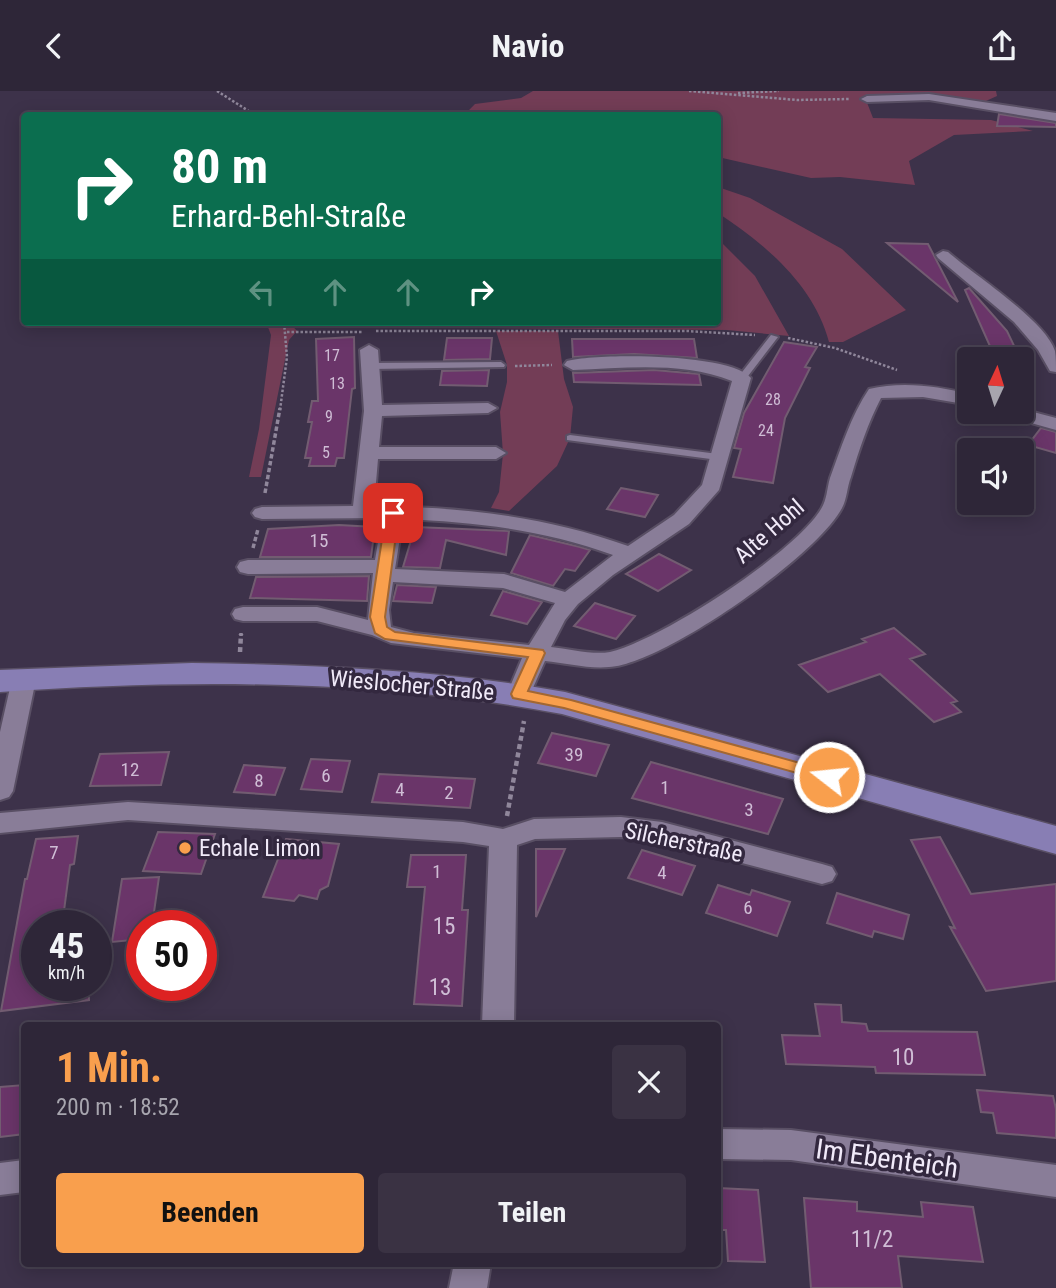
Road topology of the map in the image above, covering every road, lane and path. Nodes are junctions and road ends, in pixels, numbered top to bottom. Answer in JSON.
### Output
{"nodes":[{"id":1,"x":217,"y":91,"type":"edge"},
{"id":2,"x":689,"y":91,"type":"edge"},
{"id":3,"x":779,"y":91,"type":"edge"},
{"id":4,"x":716,"y":94,"type":"junction"},
{"id":5,"x":867,"y":99,"type":"joint"},
{"id":6,"x":250,"y":112,"type":"edge"},
{"id":7,"x":1056,"y":117,"type":"edge"},
{"id":8,"x":943,"y":255,"type":"dead end"},
{"id":9,"x":287,"y":332,"type":"dead end"},
{"id":10,"x":774,"y":337,"type":"junction"},
{"id":11,"x":370,"y":358,"type":"joint"},
{"id":12,"x":501,"y":365,"type":"joint"},
{"id":13,"x":573,"y":365,"type":"joint"},
{"id":14,"x":1056,"y":367,"type":"edge"},
{"id":15,"x":897,"y":370,"type":"dead end"},
{"id":16,"x":742,"y":378,"type":"junction"},
{"id":17,"x":957,"y":396,"type":"edge"},
{"id":18,"x":488,"y":408,"type":"dead end"},
{"id":19,"x":373,"y":411,"type":"junction"},
{"id":20,"x":1034,"y":418,"type":"edge"},
{"id":21,"x":1056,"y":424,"type":"edge"},
{"id":22,"x":570,"y":438,"type":"dead end"},
{"id":23,"x":370,"y":453,"type":"junction"},
{"id":24,"x":496,"y":453,"type":"dead end"},
{"id":25,"x":718,"y":457,"type":"junction"},
{"id":26,"x":363,"y":512,"type":"junction"},
{"id":27,"x":262,"y":513,"type":"dead end"},
{"id":28,"x":393,"y":513,"type":"junction"},
{"id":29,"x":629,"y":554,"type":"junction"},
{"id":30,"x":248,"y":567,"type":"dead end"},
{"id":31,"x":384,"y":571,"type":"junction"},
{"id":32,"x":569,"y":600,"type":"junction"},
{"id":33,"x":243,"y":614,"type":"dead end"},
{"id":34,"x":380,"y":629,"type":"junction"},
{"id":35,"x":537,"y":653,"type":"junction"},
{"id":36,"x":12,"y":680,"type":"edge"},
{"id":37,"x":524,"y":695,"type":"junction"},
{"id":38,"x":0,"y":791,"type":"edge"},
{"id":39,"x":0,"y":823,"type":"edge"},
{"id":40,"x":503,"y":839,"type":"junction"},
{"id":41,"x":1056,"y":840,"type":"edge"},
{"id":42,"x":822,"y":874,"type":"dead end"},
{"id":43,"x":498,"y":1022,"type":"edge"},
{"id":44,"x":721,"y":1145,"type":"edge"},
{"id":45,"x":21,"y":1176,"type":"edge"},
{"id":46,"x":0,"y":1179,"type":"edge"},
{"id":47,"x":1056,"y":1181,"type":"edge"},
{"id":48,"x":472,"y":1267,"type":"edge"},
{"id":49,"x":468,"y":1288,"type":"edge"}],
"edges":[{"from":1,"to":6,"type":"path"},
{"from":2,"to":4,"type":"path"},
{"from":3,"to":4,"type":"path"},
{"from":4,"to":5,"type":"path"},
{"from":5,"to":7,"type":"street"},
{"from":8,"to":14,"type":"street"},
{"from":9,"to":10,"type":"path"},
{"from":10,"to":15,"type":"path"},
{"from":10,"to":16,"type":"lane"},
{"from":11,"to":12,"type":"lane"},
{"from":11,"to":19,"type":"street"},
{"from":12,"to":13,"type":"path"},
{"from":13,"to":16,"type":"street"},
{"from":16,"to":25,"type":"street"},
{"from":17,"to":35,"type":"street","name":"Alte Hohl"},
{"from":18,"to":19,"type":"street"},
{"from":19,"to":23,"type":"street"},
{"from":20,"to":21,"type":"street"},
{"from":22,"to":25,"type":"lane"},
{"from":23,"to":24,"type":"street"},
{"from":23,"to":26,"type":"street"},
{"from":25,"to":29,"type":"street"},
{"from":26,"to":27,"type":"street"},
{"from":26,"to":28,"type":"street"},
{"from":28,"to":29,"type":"street"},
{"from":28,"to":31,"type":"street"},
{"from":29,"to":32,"type":"street"},
{"from":30,"to":31,"type":"street"},
{"from":31,"to":32,"type":"street"},
{"from":31,"to":34,"type":"street"},
{"from":32,"to":35,"type":"street"},
{"from":33,"to":34,"type":"street"},
{"from":34,"to":35,"type":"street"},
{"from":35,"to":37,"type":"street"},
{"from":36,"to":37,"type":"main road","name":"Wieslocher Straße"},
{"from":36,"to":38,"type":"street"},
{"from":37,"to":40,"type":"path"},
{"from":37,"to":41,"type":"main road","name":"Wieslocher Straße"},
{"from":39,"to":40,"type":"street"},
{"from":40,"to":42,"type":"street","name":"Silcherstraße"},
{"from":40,"to":43,"type":"street"},
{"from":44,"to":47,"type":"street","name":"Im Ebenteich"},
{"from":45,"to":46,"type":"street"},
{"from":48,"to":49,"type":"street"}]}
